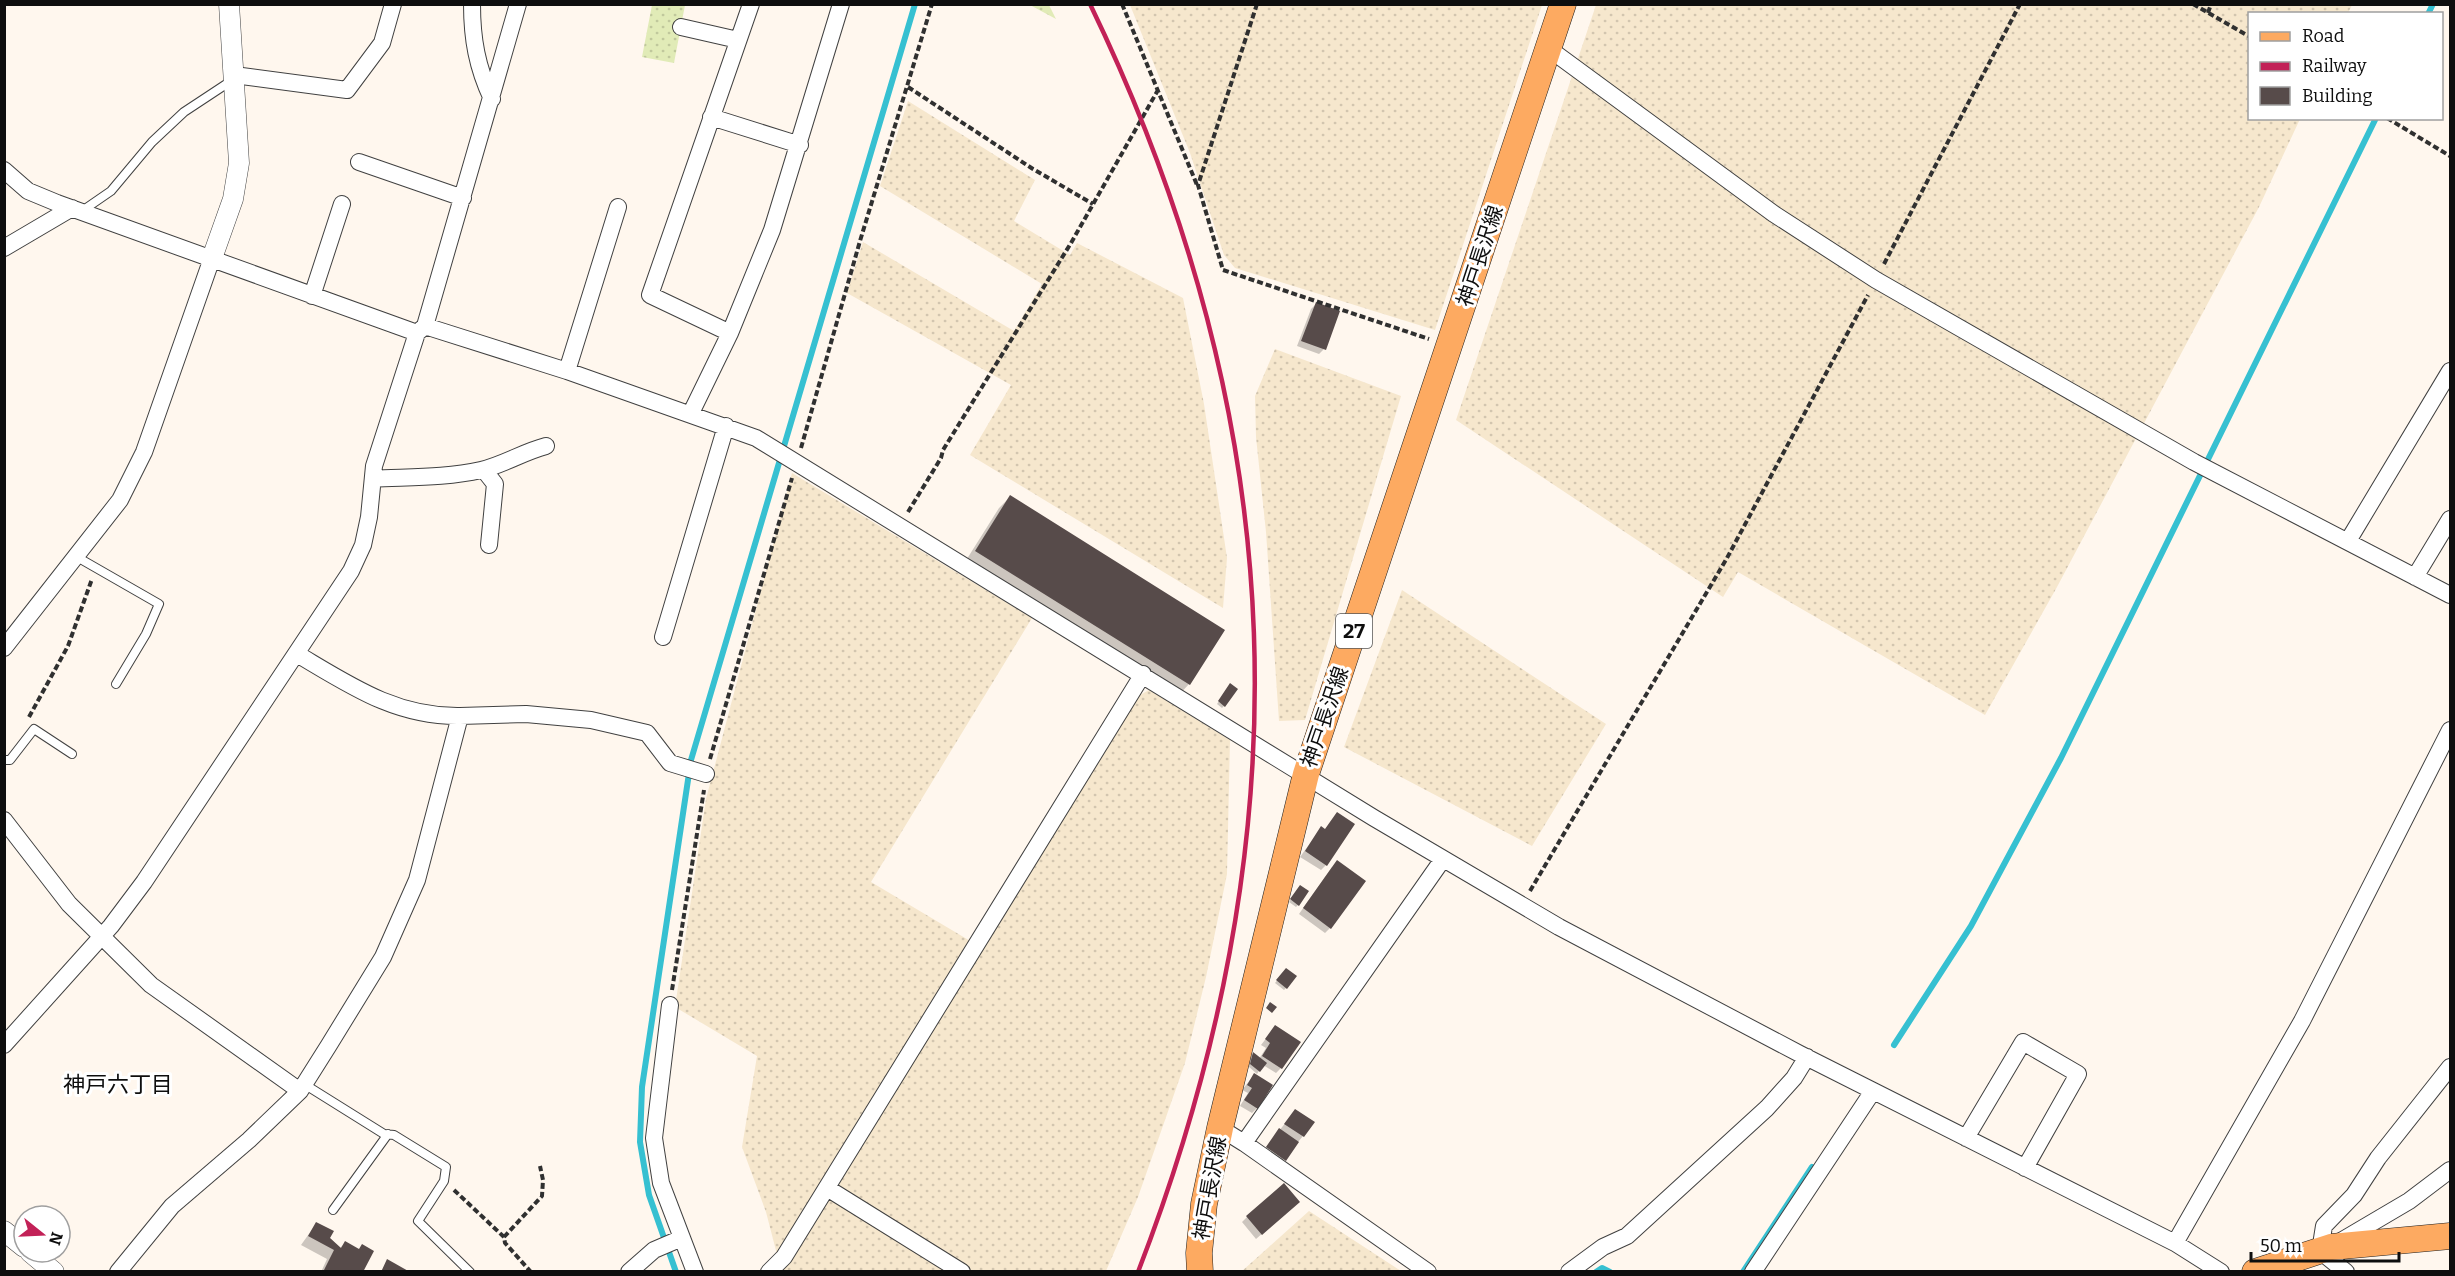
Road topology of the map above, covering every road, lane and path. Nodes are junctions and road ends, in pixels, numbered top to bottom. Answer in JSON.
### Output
{"nodes":[{"id":1,"x":229,"y":4,"type":"edge"},
{"id":2,"x":393,"y":4,"type":"edge"},
{"id":3,"x":472,"y":4,"type":"edge"},
{"id":4,"x":518,"y":4,"type":"edge"},
{"id":5,"x":751,"y":4,"type":"edge"},
{"id":6,"x":841,"y":4,"type":"edge"},
{"id":7,"x":932,"y":4,"type":"edge"},
{"id":8,"x":1122,"y":4,"type":"edge"},
{"id":9,"x":1257,"y":4,"type":"edge"},
{"id":10,"x":1563,"y":4,"type":"edge"},
{"id":11,"x":2020,"y":4,"type":"edge"},
{"id":12,"x":2193,"y":4,"type":"edge"},
{"id":13,"x":2211,"y":4,"type":"edge"},
{"id":14,"x":2208,"y":13,"type":"junction"},
{"id":15,"x":681,"y":27,"type":"dead end"},
{"id":16,"x":2248,"y":37,"type":"edge"},
{"id":17,"x":738,"y":40,"type":"junction"},
{"id":18,"x":1548,"y":48,"type":"junction"},
{"id":19,"x":234,"y":77,"type":"junction"},
{"id":20,"x":908,"y":87,"type":"junction"},
{"id":21,"x":1158,"y":90,"type":"junction"},
{"id":22,"x":492,"y":99,"type":"junction"},
{"id":23,"x":711,"y":117,"type":"junction"},
{"id":24,"x":2390,"y":120,"type":"edge"},
{"id":25,"x":800,"y":145,"type":"junction"},
{"id":26,"x":2451,"y":156,"type":"edge"},
{"id":27,"x":359,"y":162,"type":"dead end"},
{"id":28,"x":4,"y":170,"type":"edge"},
{"id":29,"x":1198,"y":185,"type":"junction"},
{"id":30,"x":463,"y":198,"type":"junction"},
{"id":31,"x":342,"y":204,"type":"dead end"},
{"id":32,"x":1093,"y":204,"type":"junction"},
{"id":33,"x":618,"y":207,"type":"dead end"},
{"id":34,"x":76,"y":210,"type":"junction"},
{"id":35,"x":4,"y":248,"type":"edge"},
{"id":36,"x":210,"y":261,"type":"junction"},
{"id":37,"x":1876,"y":280,"type":"junction"},
{"id":38,"x":312,"y":296,"type":"junction"},
{"id":39,"x":421,"y":329,"type":"junction"},
{"id":40,"x":730,"y":333,"type":"junction"},
{"id":41,"x":1450,"y":345,"type":"junction"},
{"id":42,"x":567,"y":371,"type":"junction"},
{"id":43,"x":2449,"y":378,"type":"edge"},
{"id":44,"x":691,"y":413,"type":"junction"},
{"id":45,"x":726,"y":426,"type":"junction"},
{"id":46,"x":546,"y":446,"type":"dead end"},
{"id":47,"x":797,"y":463,"type":"junction"},
{"id":48,"x":484,"y":470,"type":"junction"},
{"id":49,"x":373,"y":478,"type":"junction"},
{"id":50,"x":2451,"y":519,"type":"edge"},
{"id":51,"x":900,"y":525,"type":"junction"},
{"id":52,"x":2348,"y":541,"type":"junction"},
{"id":53,"x":489,"y":545,"type":"dead end"},
{"id":54,"x":77,"y":557,"type":"junction"},
{"id":55,"x":96,"y":567,"type":"junction"},
{"id":56,"x":2415,"y":577,"type":"junction"},
{"id":57,"x":2451,"y":595,"type":"edge"},
{"id":58,"x":663,"y":637,"type":"dead end"},
{"id":59,"x":4,"y":648,"type":"edge"},
{"id":60,"x":297,"y":654,"type":"junction"},
{"id":61,"x":1143,"y":674,"type":"junction"},
{"id":62,"x":116,"y":684,"type":"dead end"},
{"id":63,"x":460,"y":716,"type":"junction"},
{"id":64,"x":28,"y":718,"type":"dead end"},
{"id":65,"x":2451,"y":730,"type":"edge"},
{"id":66,"x":72,"y":754,"type":"dead end"},
{"id":67,"x":4,"y":760,"type":"edge"},
{"id":68,"x":706,"y":774,"type":"junction"},
{"id":69,"x":1306,"y":774,"type":"junction"},
{"id":70,"x":4,"y":820,"type":"edge"},
{"id":71,"x":1443,"y":859,"type":"junction"},
{"id":72,"x":1521,"y":905,"type":"junction"},
{"id":73,"x":101,"y":934,"type":"junction"},
{"id":74,"x":670,"y":1005,"type":"joint"},
{"id":75,"x":4,"y":1046,"type":"edge"},
{"id":76,"x":1807,"y":1057,"type":"junction"},
{"id":77,"x":2451,"y":1067,"type":"edge"},
{"id":78,"x":302,"y":1087,"type":"junction"},
{"id":79,"x":1873,"y":1091,"type":"junction"},
{"id":80,"x":1220,"y":1128,"type":"junction"},
{"id":81,"x":388,"y":1134,"type":"junction"},
{"id":82,"x":1966,"y":1138,"type":"junction"},
{"id":83,"x":1244,"y":1143,"type":"junction"},
{"id":84,"x":540,"y":1166,"type":"dead end"},
{"id":85,"x":2025,"y":1168,"type":"junction"},
{"id":86,"x":2451,"y":1170,"type":"edge"},
{"id":87,"x":444,"y":1181,"type":"junction"},
{"id":88,"x":827,"y":1188,"type":"junction"},
{"id":89,"x":333,"y":1210,"type":"dead end"},
{"id":90,"x":2451,"y":1236,"type":"edge"},
{"id":91,"x":504,"y":1238,"type":"junction"},
{"id":92,"x":680,"y":1239,"type":"junction"},
{"id":93,"x":2175,"y":1244,"type":"junction"},
{"id":94,"x":2325,"y":1249,"type":"junction"},
{"id":95,"x":118,"y":1272,"type":"edge"},
{"id":96,"x":470,"y":1272,"type":"edge"},
{"id":97,"x":531,"y":1272,"type":"edge"},
{"id":98,"x":629,"y":1272,"type":"edge"},
{"id":99,"x":695,"y":1272,"type":"edge"},
{"id":100,"x":769,"y":1272,"type":"edge"},
{"id":101,"x":962,"y":1272,"type":"edge"},
{"id":102,"x":1200,"y":1272,"type":"edge"},
{"id":103,"x":1428,"y":1272,"type":"edge"},
{"id":104,"x":1569,"y":1272,"type":"edge"},
{"id":105,"x":1753,"y":1272,"type":"edge"},
{"id":106,"x":2221,"y":1272,"type":"edge"},
{"id":107,"x":2255,"y":1272,"type":"edge"},
{"id":108,"x":2346,"y":1272,"type":"edge"}],
"edges":[{"from":1,"to":19,"type":"street"},
{"from":2,"to":19,"type":"street"},
{"from":3,"to":22,"type":"street"},
{"from":4,"to":22,"type":"street"},
{"from":5,"to":17,"type":"street"},
{"from":6,"to":25,"type":"street"},
{"from":7,"to":20,"type":"path"},
{"from":8,"to":21,"type":"path"},
{"from":9,"to":29,"type":"path"},
{"from":10,"to":18,"type":"main road","name":"神戸長沢線","number":"27"},
{"from":11,"to":37,"type":"path"},
{"from":12,"to":14,"type":"path"},
{"from":13,"to":14,"type":"path"},
{"from":14,"to":16,"type":"path"},
{"from":15,"to":17,"type":"street"},
{"from":17,"to":23,"type":"street"},
{"from":18,"to":37,"type":"street"},
{"from":18,"to":41,"type":"main road","name":"神戸長沢線","number":"27"},
{"from":19,"to":34,"type":"lane"},
{"from":19,"to":36,"type":"street"},
{"from":20,"to":32,"type":"path"},
{"from":20,"to":47,"type":"path"},
{"from":21,"to":29,"type":"path"},
{"from":21,"to":32,"type":"path"},
{"from":22,"to":30,"type":"street"},
{"from":23,"to":25,"type":"street"},
{"from":23,"to":40,"type":"street"},
{"from":24,"to":26,"type":"path"},
{"from":25,"to":40,"type":"street"},
{"from":27,"to":30,"type":"street"},
{"from":28,"to":34,"type":"street"},
{"from":29,"to":41,"type":"path"},
{"from":30,"to":39,"type":"street"},
{"from":31,"to":38,"type":"street"},
{"from":32,"to":51,"type":"path"},
{"from":33,"to":42,"type":"street"},
{"from":34,"to":35,"type":"street"},
{"from":34,"to":36,"type":"street"},
{"from":36,"to":38,"type":"street"},
{"from":36,"to":54,"type":"street"},
{"from":37,"to":52,"type":"street"},
{"from":37,"to":72,"type":"path"},
{"from":38,"to":39,"type":"street"},
{"from":39,"to":42,"type":"street"},
{"from":39,"to":49,"type":"street"},
{"from":40,"to":44,"type":"street"},
{"from":41,"to":69,"type":"main road","name":"神戸長沢線","number":"27"},
{"from":42,"to":44,"type":"street"},
{"from":43,"to":52,"type":"street"},
{"from":44,"to":45,"type":"street"},
{"from":45,"to":47,"type":"street"},
{"from":45,"to":58,"type":"street"},
{"from":46,"to":48,"type":"street"},
{"from":47,"to":51,"type":"street"},
{"from":47,"to":68,"type":"path"},
{"from":48,"to":49,"type":"street"},
{"from":48,"to":53,"type":"street"},
{"from":49,"to":60,"type":"street"},
{"from":50,"to":56,"type":"street"},
{"from":51,"to":61,"type":"street"},
{"from":52,"to":56,"type":"street"},
{"from":54,"to":55,"type":"lane"},
{"from":54,"to":59,"type":"street"},
{"from":55,"to":62,"type":"lane"},
{"from":55,"to":64,"type":"path"},
{"from":56,"to":57,"type":"street"},
{"from":60,"to":63,"type":"street"},
{"from":60,"to":73,"type":"street"},
{"from":61,"to":69,"type":"street"},
{"from":61,"to":88,"type":"street"},
{"from":63,"to":68,"type":"street"},
{"from":63,"to":78,"type":"street"},
{"from":65,"to":93,"type":"street"},
{"from":66,"to":67,"type":"lane"},
{"from":68,"to":74,"type":"path"},
{"from":69,"to":71,"type":"street"},
{"from":69,"to":80,"type":"main road","name":"神戸長沢線","number":"27"},
{"from":70,"to":73,"type":"street"},
{"from":71,"to":72,"type":"street"},
{"from":71,"to":83,"type":"street"},
{"from":72,"to":76,"type":"street"},
{"from":73,"to":75,"type":"street"},
{"from":73,"to":78,"type":"street"},
{"from":74,"to":92,"type":"street"},
{"from":76,"to":79,"type":"street"},
{"from":76,"to":104,"type":"street"},
{"from":77,"to":94,"type":"street"},
{"from":78,"to":81,"type":"lane"},
{"from":78,"to":95,"type":"street"},
{"from":79,"to":82,"type":"street"},
{"from":79,"to":105,"type":"street"},
{"from":80,"to":83,"type":"street"},
{"from":80,"to":102,"type":"main road","name":"神戸長沢線","number":"27"},
{"from":81,"to":87,"type":"lane"},
{"from":81,"to":89,"type":"lane"},
{"from":82,"to":85,"type":"street"},
{"from":82,"to":85,"type":"street"},
{"from":83,"to":103,"type":"street"},
{"from":84,"to":91,"type":"path"},
{"from":85,"to":93,"type":"street"},
{"from":86,"to":94,"type":"street"},
{"from":87,"to":91,"type":"path"},
{"from":87,"to":96,"type":"lane"},
{"from":88,"to":100,"type":"street"},
{"from":88,"to":101,"type":"street"},
{"from":90,"to":94,"type":"main road"},
{"from":91,"to":97,"type":"path"},
{"from":92,"to":98,"type":"street"},
{"from":92,"to":99,"type":"street"},
{"from":93,"to":106,"type":"street"},
{"from":94,"to":107,"type":"main road"},
{"from":94,"to":108,"type":"street"}]}
